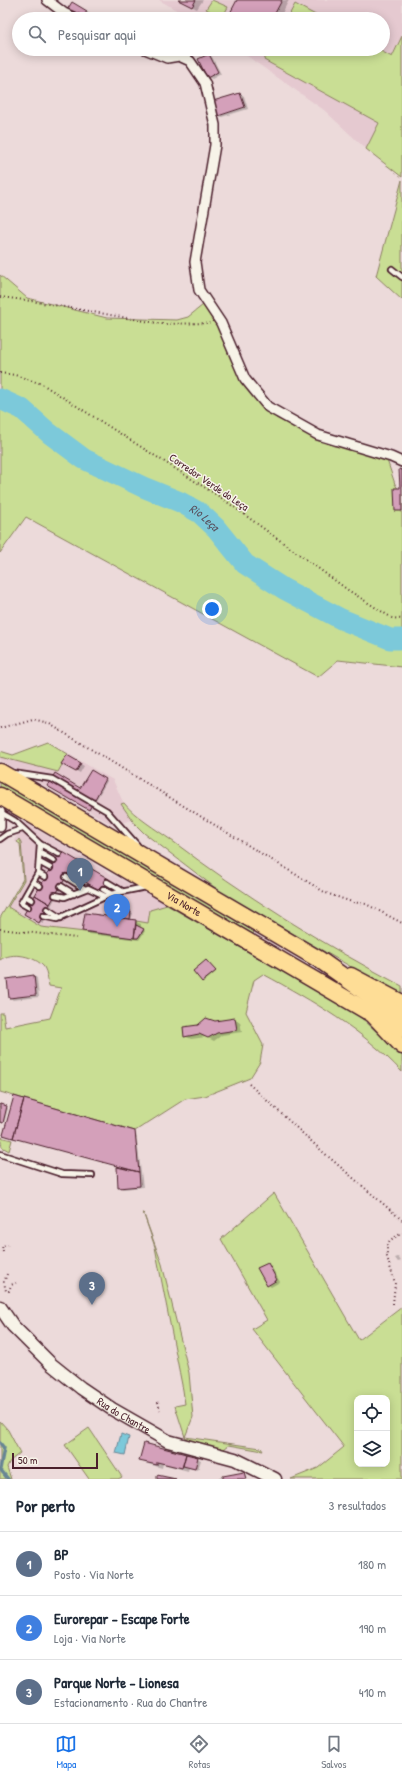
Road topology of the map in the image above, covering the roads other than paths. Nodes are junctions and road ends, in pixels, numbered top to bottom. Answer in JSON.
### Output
{"nodes":[{"id":1,"x":47,"y":0,"type":"edge"},
{"id":2,"x":63,"y":12,"type":"edge"},
{"id":3,"x":161,"y":56,"type":"edge"},
{"id":4,"x":179,"y":56,"type":"edge"},
{"id":5,"x":179,"y":56,"type":"edge"},
{"id":6,"x":392,"y":269,"type":"dead end"},
{"id":7,"x":402,"y":277,"type":"edge"},
{"id":8,"x":402,"y":462,"type":"edge"},
{"id":9,"x":0,"y":771,"type":"edge"},
{"id":10,"x":0,"y":796,"type":"edge"},
{"id":11,"x":0,"y":812,"type":"edge"},
{"id":12,"x":0,"y":827,"type":"edge"},
{"id":13,"x":22,"y":829,"type":"junction"},
{"id":14,"x":0,"y":839,"type":"edge"},
{"id":15,"x":40,"y":844,"type":"junction"},
{"id":16,"x":40,"y":853,"type":"junction"},
{"id":17,"x":59,"y":854,"type":"dead end"},
{"id":18,"x":54,"y":861,"type":"dead end"},
{"id":19,"x":39,"y":862,"type":"junction"},
{"id":20,"x":50,"y":868,"type":"dead end"},
{"id":21,"x":38,"y":873,"type":"junction"},
{"id":22,"x":45,"y":877,"type":"dead end"},
{"id":23,"x":66,"y":877,"type":"dead end"},
{"id":24,"x":33,"y":882,"type":"junction"},
{"id":25,"x":107,"y":882,"type":"dead end"},
{"id":26,"x":153,"y":885,"type":"junction"},
{"id":27,"x":40,"y":886,"type":"dead end"},
{"id":28,"x":61,"y":886,"type":"dead end"},
{"id":29,"x":85,"y":889,"type":"junction"},
{"id":30,"x":103,"y":889,"type":"dead end"},
{"id":31,"x":122,"y":891,"type":"junction"},
{"id":32,"x":74,"y":894,"type":"junction"},
{"id":33,"x":111,"y":894,"type":"junction"},
{"id":34,"x":55,"y":895,"type":"dead end"},
{"id":35,"x":25,"y":896,"type":"junction"},
{"id":36,"x":106,"y":896,"type":"junction"},
{"id":37,"x":32,"y":900,"type":"dead end"},
{"id":38,"x":28,"y":907,"type":"dead end"},
{"id":39,"x":47,"y":909,"type":"dead end"},
{"id":40,"x":43,"y":916,"type":"dead end"},
{"id":41,"x":61,"y":918,"type":"junction"},
{"id":42,"x":320,"y":960,"type":"junction"},
{"id":43,"x":402,"y":1002,"type":"edge"},
{"id":44,"x":367,"y":1011,"type":"junction"},
{"id":45,"x":402,"y":1018,"type":"edge"},
{"id":46,"x":402,"y":1029,"type":"edge"},
{"id":47,"x":402,"y":1047,"type":"edge"},
{"id":48,"x":0,"y":1154,"type":"edge"},
{"id":49,"x":92,"y":1175,"type":"dead end"},
{"id":50,"x":0,"y":1307,"type":"edge"},
{"id":51,"x":274,"y":1479,"type":"edge"}],
"edges":[{"from":1,"to":2,"type":"street"},
{"from":3,"to":4,"type":"street"},
{"from":5,"to":8,"type":"street"},
{"from":6,"to":7,"type":"lane"},
{"from":9,"to":42,"type":"highway","name":"Via Norte"},
{"from":10,"to":26,"type":"highway","name":"Via Norte"},
{"from":11,"to":12,"type":"street"},
{"from":11,"to":13,"type":"lane"},
{"from":13,"to":14,"type":"lane"},
{"from":13,"to":15,"type":"lane"},
{"from":15,"to":16,"type":"lane"},
{"from":15,"to":17,"type":"lane"},
{"from":16,"to":18,"type":"lane"},
{"from":16,"to":19,"type":"lane"},
{"from":19,"to":20,"type":"lane"},
{"from":19,"to":21,"type":"lane"},
{"from":21,"to":22,"type":"lane"},
{"from":21,"to":24,"type":"lane"},
{"from":23,"to":29,"type":"lane"},
{"from":24,"to":27,"type":"lane"},
{"from":24,"to":35,"type":"lane"},
{"from":25,"to":31,"type":"lane"},
{"from":26,"to":31,"type":"lane"},
{"from":26,"to":44,"type":"highway","name":"Via Norte"},
{"from":28,"to":32,"type":"lane"},
{"from":29,"to":32,"type":"lane"},
{"from":29,"to":36,"type":"lane"},
{"from":30,"to":33,"type":"lane"},
{"from":31,"to":33,"type":"lane"},
{"from":32,"to":34,"type":"lane"},
{"from":33,"to":36,"type":"lane"},
{"from":35,"to":37,"type":"lane"},
{"from":35,"to":38,"type":"lane"},
{"from":36,"to":41,"type":"lane"},
{"from":39,"to":41,"type":"lane"},
{"from":40,"to":41,"type":"lane"},
{"from":42,"to":43,"type":"main road"},
{"from":42,"to":45,"type":"highway","name":"Via Norte"},
{"from":44,"to":46,"type":"highway","name":"Via Norte"},
{"from":44,"to":47,"type":"main road"},
{"from":48,"to":49,"type":"lane"},
{"from":50,"to":51,"type":"street","name":"Rua do Chantre"}]}
